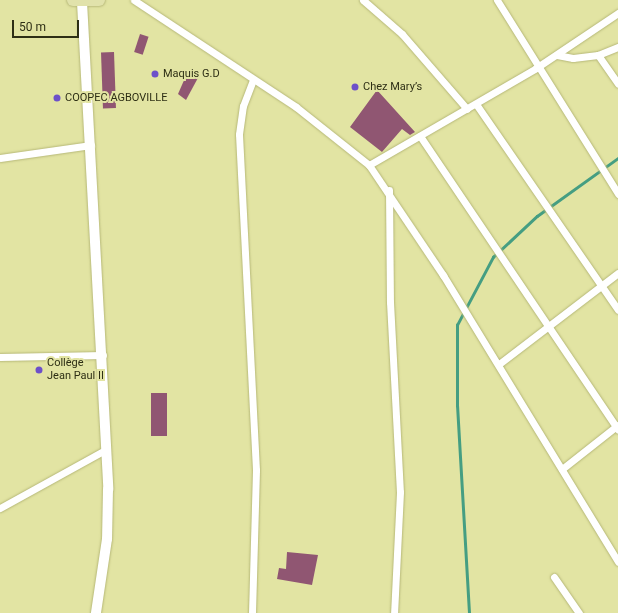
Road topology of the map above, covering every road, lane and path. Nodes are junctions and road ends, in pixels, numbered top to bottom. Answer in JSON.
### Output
{"nodes":[{"id":1,"x":99,"y":0,"type":"edge"},
{"id":2,"x":134,"y":0,"type":"edge"},
{"id":3,"x":363,"y":0,"type":"edge"},
{"id":4,"x":497,"y":0,"type":"edge"},
{"id":5,"x":78,"y":1,"type":"edge"},
{"id":6,"x":618,"y":13,"type":"edge"},
{"id":7,"x":618,"y":47,"type":"edge"},
{"id":8,"x":557,"y":55,"type":"junction"},
{"id":9,"x":598,"y":55,"type":"junction"},
{"id":10,"x":536,"y":68,"type":"junction"},
{"id":11,"x":253,"y":80,"type":"junction"},
{"id":12,"x":618,"y":84,"type":"edge"},
{"id":13,"x":476,"y":104,"type":"junction"},
{"id":14,"x":467,"y":108,"type":"junction"},
{"id":15,"x":420,"y":136,"type":"junction"},
{"id":16,"x":91,"y":145,"type":"junction"},
{"id":17,"x":0,"y":158,"type":"edge"},
{"id":18,"x":369,"y":165,"type":"junction"},
{"id":19,"x":389,"y":190,"type":"junction"},
{"id":20,"x":618,"y":194,"type":"edge"},
{"id":21,"x":618,"y":273,"type":"edge"},
{"id":22,"x":602,"y":285,"type":"junction"},
{"id":23,"x":618,"y":310,"type":"edge"},
{"id":24,"x":550,"y":325,"type":"junction"},
{"id":25,"x":102,"y":355,"type":"junction"},
{"id":26,"x":0,"y":358,"type":"edge"},
{"id":27,"x":499,"y":364,"type":"junction"},
{"id":28,"x":617,"y":427,"type":"edge"},
{"id":29,"x":105,"y":450,"type":"junction"},
{"id":30,"x":562,"y":469,"type":"junction"},
{"id":31,"x":0,"y":508,"type":"edge"},
{"id":32,"x":618,"y":562,"type":"edge"},
{"id":33,"x":554,"y":577,"type":"dead end"},
{"id":34,"x":96,"y":613,"type":"edge"},
{"id":35,"x":252,"y":613,"type":"edge"},
{"id":36,"x":394,"y":613,"type":"edge"},
{"id":37,"x":579,"y":613,"type":"edge"}],
"edges":[{"from":1,"to":5,"type":"main road"},
{"from":2,"to":11,"type":"street"},
{"from":3,"to":14,"type":"street"},
{"from":4,"to":10,"type":"street"},
{"from":5,"to":16,"type":"main road"},
{"from":6,"to":8,"type":"street"},
{"from":7,"to":9,"type":"street"},
{"from":8,"to":9,"type":"street"},
{"from":8,"to":10,"type":"street"},
{"from":9,"to":12,"type":"street"},
{"from":10,"to":13,"type":"street"},
{"from":10,"to":20,"type":"street"},
{"from":11,"to":18,"type":"street"},
{"from":11,"to":35,"type":"street"},
{"from":13,"to":14,"type":"street"},
{"from":13,"to":22,"type":"street"},
{"from":14,"to":15,"type":"street"},
{"from":15,"to":18,"type":"street"},
{"from":15,"to":24,"type":"street"},
{"from":16,"to":17,"type":"street"},
{"from":16,"to":25,"type":"main road"},
{"from":18,"to":19,"type":"street"},
{"from":19,"to":27,"type":"street"},
{"from":19,"to":36,"type":"street"},
{"from":21,"to":22,"type":"street"},
{"from":22,"to":23,"type":"street"},
{"from":22,"to":24,"type":"street"},
{"from":24,"to":27,"type":"street"},
{"from":24,"to":28,"type":"street"},
{"from":25,"to":26,"type":"street"},
{"from":25,"to":29,"type":"main road"},
{"from":27,"to":30,"type":"street"},
{"from":28,"to":30,"type":"street"},
{"from":29,"to":31,"type":"street"},
{"from":29,"to":34,"type":"main road"},
{"from":30,"to":32,"type":"street"},
{"from":33,"to":37,"type":"street"}]}
